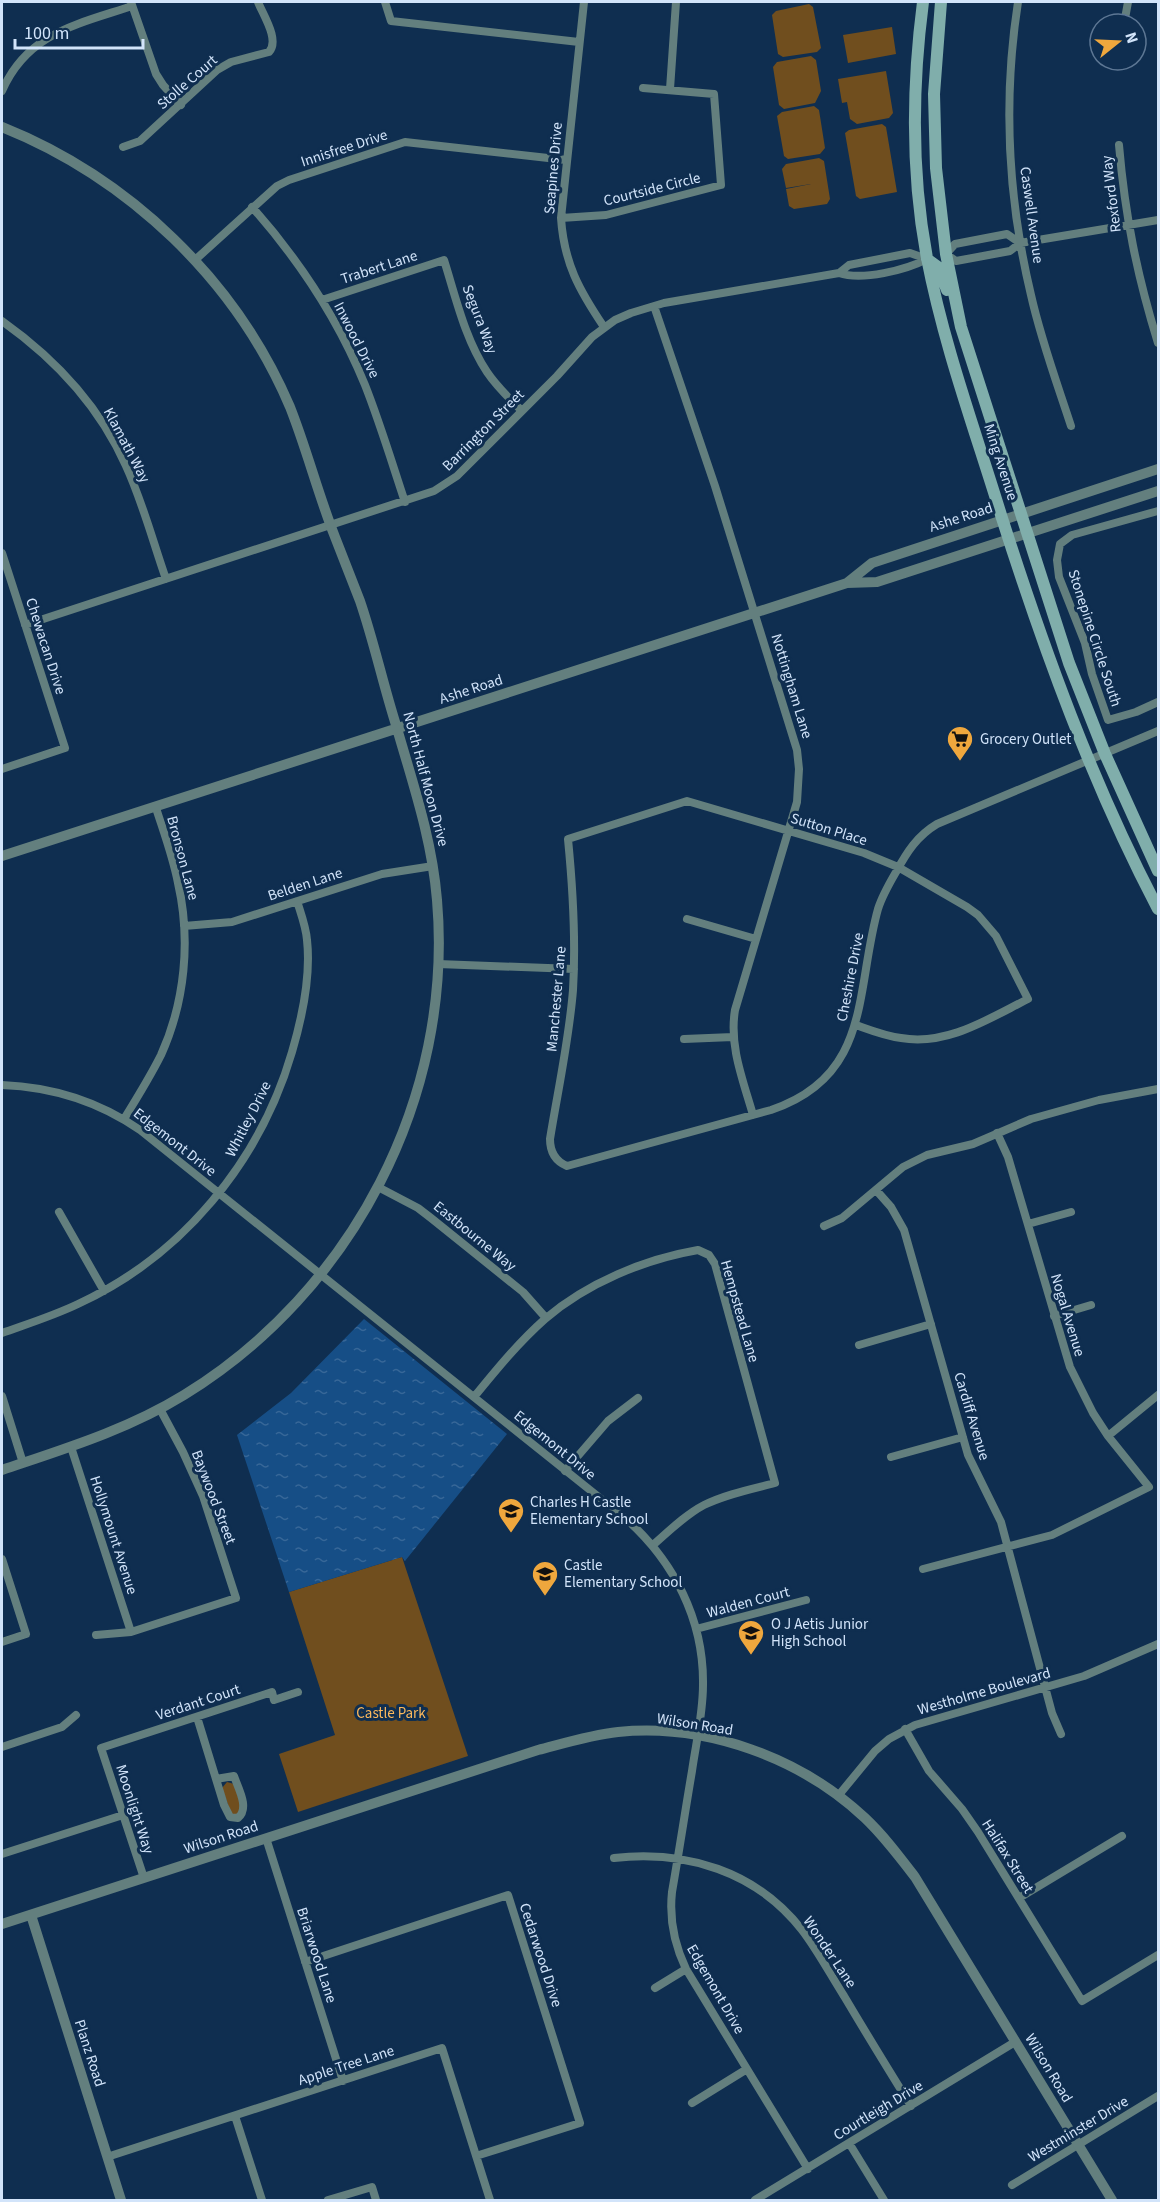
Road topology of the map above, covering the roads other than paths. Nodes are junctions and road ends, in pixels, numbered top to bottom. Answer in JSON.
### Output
{"nodes":[{"id":1,"x":258,"y":2,"type":"edge"},
{"id":2,"x":385,"y":2,"type":"edge"},
{"id":3,"x":584,"y":2,"type":"edge"},
{"id":4,"x":676,"y":2,"type":"edge"},
{"id":5,"x":923,"y":2,"type":"edge"},
{"id":6,"x":941,"y":2,"type":"edge"},
{"id":7,"x":1018,"y":2,"type":"edge"},
{"id":8,"x":132,"y":4,"type":"edge"},
{"id":9,"x":579,"y":42,"type":"junction"},
{"id":10,"x":643,"y":88,"type":"dead end"},
{"id":11,"x":670,"y":89,"type":"junction"},
{"id":12,"x":2,"y":91,"type":"edge"},
{"id":13,"x":181,"y":105,"type":"junction"},
{"id":14,"x":2,"y":127,"type":"edge"},
{"id":15,"x":1119,"y":145,"type":"dead end"},
{"id":16,"x":123,"y":147,"type":"dead end"},
{"id":17,"x":566,"y":160,"type":"junction"},
{"id":18,"x":919,"y":190,"type":"junction"},
{"id":19,"x":252,"y":207,"type":"junction"},
{"id":20,"x":561,"y":218,"type":"junction"},
{"id":21,"x":1158,"y":220,"type":"edge"},
{"id":22,"x":1128,"y":225,"type":"junction"},
{"id":23,"x":1020,"y":243,"type":"junction"},
{"id":24,"x":946,"y":254,"type":"junction"},
{"id":25,"x":927,"y":259,"type":"junction"},
{"id":26,"x":195,"y":260,"type":"junction"},
{"id":27,"x":444,"y":260,"type":"joint"},
{"id":28,"x":839,"y":273,"type":"junction"},
{"id":29,"x":322,"y":300,"type":"junction"},
{"id":30,"x":654,"y":306,"type":"junction"},
{"id":31,"x":2,"y":321,"type":"edge"},
{"id":32,"x":604,"y":327,"type":"junction"},
{"id":33,"x":961,"y":327,"type":"junction"},
{"id":34,"x":1158,"y":343,"type":"edge"},
{"id":35,"x":521,"y":410,"type":"junction"},
{"id":36,"x":1071,"y":426,"type":"dead end"},
{"id":37,"x":1158,"y":469,"type":"edge"},
{"id":38,"x":1158,"y":491,"type":"edge"},
{"id":39,"x":405,"y":502,"type":"junction"},
{"id":40,"x":1158,"y":511,"type":"edge"},
{"id":41,"x":1021,"y":513,"type":"junction"},
{"id":42,"x":1003,"y":519,"type":"junction"},
{"id":43,"x":331,"y":526,"type":"junction"},
{"id":44,"x":1028,"y":533,"type":"junction"},
{"id":45,"x":1009,"y":538,"type":"junction"},
{"id":46,"x":2,"y":553,"type":"edge"},
{"id":47,"x":166,"y":579,"type":"junction"},
{"id":48,"x":847,"y":583,"type":"junction"},
{"id":49,"x":754,"y":613,"type":"junction"},
{"id":50,"x":25,"y":625,"type":"junction"},
{"id":51,"x":1158,"y":702,"type":"edge"},
{"id":52,"x":397,"y":729,"type":"junction"},
{"id":53,"x":1158,"y":731,"type":"edge"},
{"id":54,"x":1105,"y":754,"type":"junction"},
{"id":55,"x":1089,"y":761,"type":"junction"},
{"id":56,"x":2,"y":769,"type":"edge"},
{"id":57,"x":156,"y":808,"type":"junction"},
{"id":58,"x":788,"y":831,"type":"junction"},
{"id":59,"x":568,"y":839,"type":"joint"},
{"id":60,"x":2,"y":856,"type":"edge"},
{"id":61,"x":433,"y":866,"type":"junction"},
{"id":62,"x":898,"y":867,"type":"junction"},
{"id":63,"x":1158,"y":871,"type":"edge"},
{"id":64,"x":297,"y":901,"type":"junction"},
{"id":65,"x":1158,"y":909,"type":"edge"},
{"id":66,"x":687,"y":918,"type":"dead end"},
{"id":67,"x":184,"y":926,"type":"junction"},
{"id":68,"x":756,"y":939,"type":"junction"},
{"id":69,"x":438,"y":964,"type":"junction"},
{"id":70,"x":574,"y":969,"type":"junction"},
{"id":71,"x":856,"y":1025,"type":"junction"},
{"id":72,"x":733,"y":1037,"type":"junction"},
{"id":73,"x":684,"y":1039,"type":"dead end"},
{"id":74,"x":2,"y":1085,"type":"edge"},
{"id":75,"x":1158,"y":1089,"type":"edge"},
{"id":76,"x":753,"y":1115,"type":"junction"},
{"id":77,"x":124,"y":1119,"type":"junction"},
{"id":78,"x":998,"y":1133,"type":"junction"},
{"id":79,"x":556,"y":1160,"type":"joint"},
{"id":80,"x":378,"y":1187,"type":"junction"},
{"id":81,"x":876,"y":1191,"type":"junction"},
{"id":82,"x":220,"y":1193,"type":"junction"},
{"id":83,"x":59,"y":1212,"type":"dead end"},
{"id":84,"x":1071,"y":1212,"type":"dead end"},
{"id":85,"x":1028,"y":1224,"type":"junction"},
{"id":86,"x":824,"y":1226,"type":"dead end"},
{"id":87,"x":321,"y":1275,"type":"junction"},
{"id":88,"x":104,"y":1291,"type":"junction"},
{"id":89,"x":1091,"y":1305,"type":"dead end"},
{"id":90,"x":1054,"y":1316,"type":"junction"},
{"id":91,"x":546,"y":1318,"type":"junction"},
{"id":92,"x":931,"y":1324,"type":"junction"},
{"id":93,"x":2,"y":1333,"type":"edge"},
{"id":94,"x":859,"y":1345,"type":"dead end"},
{"id":95,"x":1158,"y":1395,"type":"edge"},
{"id":96,"x":2,"y":1396,"type":"edge"},
{"id":97,"x":474,"y":1397,"type":"junction"},
{"id":98,"x":638,"y":1398,"type":"dead end"},
{"id":99,"x":160,"y":1409,"type":"junction"},
{"id":100,"x":1108,"y":1436,"type":"junction"},
{"id":101,"x":963,"y":1437,"type":"junction"},
{"id":102,"x":71,"y":1447,"type":"junction"},
{"id":103,"x":891,"y":1457,"type":"dead end"},
{"id":104,"x":23,"y":1463,"type":"junction"},
{"id":105,"x":2,"y":1470,"type":"edge"},
{"id":106,"x":565,"y":1471,"type":"junction"},
{"id":107,"x":653,"y":1545,"type":"junction"},
{"id":108,"x":1008,"y":1547,"type":"junction"},
{"id":109,"x":2,"y":1559,"type":"edge"},
{"id":110,"x":923,"y":1569,"type":"dead end"},
{"id":111,"x":806,"y":1600,"type":"dead end"},
{"id":112,"x":696,"y":1629,"type":"junction"},
{"id":113,"x":132,"y":1632,"type":"junction"},
{"id":114,"x":96,"y":1635,"type":"dead end"},
{"id":115,"x":2,"y":1642,"type":"edge"},
{"id":116,"x":1158,"y":1644,"type":"edge"},
{"id":117,"x":1045,"y":1688,"type":"junction"},
{"id":118,"x":298,"y":1692,"type":"dead end"},
{"id":119,"x":76,"y":1715,"type":"dead end"},
{"id":120,"x":198,"y":1717,"type":"junction"},
{"id":121,"x":905,"y":1730,"type":"junction"},
{"id":122,"x":1061,"y":1734,"type":"dead end"},
{"id":123,"x":697,"y":1736,"type":"junction"},
{"id":124,"x":2,"y":1747,"type":"edge"},
{"id":125,"x":101,"y":1748,"type":"joint"},
{"id":126,"x":216,"y":1779,"type":"junction"},
{"id":127,"x":838,"y":1796,"type":"junction"},
{"id":128,"x":123,"y":1815,"type":"junction"},
{"id":129,"x":1122,"y":1836,"type":"dead end"},
{"id":130,"x":266,"y":1838,"type":"junction"},
{"id":131,"x":2,"y":1854,"type":"edge"},
{"id":132,"x":678,"y":1857,"type":"junction"},
{"id":133,"x":614,"y":1858,"type":"dead end"},
{"id":134,"x":144,"y":1878,"type":"junction"},
{"id":135,"x":1019,"y":1898,"type":"junction"},
{"id":136,"x":31,"y":1915,"type":"junction"},
{"id":137,"x":2,"y":1924,"type":"edge"},
{"id":138,"x":1158,"y":1955,"type":"edge"},
{"id":139,"x":305,"y":1962,"type":"junction"},
{"id":140,"x":686,"y":1969,"type":"junction"},
{"id":141,"x":655,"y":1988,"type":"dead end"},
{"id":142,"x":1015,"y":2042,"type":"junction"},
{"id":143,"x":747,"y":2069,"type":"junction"},
{"id":144,"x":343,"y":2081,"type":"junction"},
{"id":145,"x":1158,"y":2096,"type":"edge"},
{"id":146,"x":692,"y":2103,"type":"dead end"},
{"id":147,"x":911,"y":2106,"type":"junction"},
{"id":148,"x":235,"y":2116,"type":"junction"},
{"id":149,"x":849,"y":2143,"type":"junction"},
{"id":150,"x":1078,"y":2145,"type":"junction"},
{"id":151,"x":476,"y":2156,"type":"junction"},
{"id":152,"x":107,"y":2157,"type":"junction"},
{"id":153,"x":808,"y":2169,"type":"junction"},
{"id":154,"x":1012,"y":2186,"type":"dead end"},
{"id":155,"x":121,"y":2200,"type":"edge"},
{"id":156,"x":262,"y":2200,"type":"edge"},
{"id":157,"x":328,"y":2200,"type":"edge"},
{"id":158,"x":376,"y":2200,"type":"edge"},
{"id":159,"x":490,"y":2200,"type":"edge"},
{"id":160,"x":755,"y":2200,"type":"edge"},
{"id":161,"x":884,"y":2200,"type":"edge"},
{"id":162,"x":1112,"y":2200,"type":"edge"}],
"edges":[{"from":1,"to":13,"type":"street","name":"Stolle Court"},
{"from":2,"to":9,"type":"street"},
{"from":3,"to":9,"type":"street","name":"Seapines Drive"},
{"from":4,"to":11,"type":"street"},
{"from":5,"to":18,"type":"main road","name":"Ming Avenue"},
{"from":6,"to":24,"type":"main road","name":"Ming Avenue"},
{"from":7,"to":23,"type":"street","name":"Caswell Avenue"},
{"from":8,"to":12,"type":"street"},
{"from":8,"to":13,"type":"street"},
{"from":9,"to":17,"type":"street","name":"Seapines Drive"},
{"from":10,"to":11,"type":"street","name":"Courtside Circle"},
{"from":11,"to":20,"type":"street","name":"Courtside Circle"},
{"from":13,"to":16,"type":"street","name":"Stolle Court"},
{"from":14,"to":26,"type":"street","name":"North Half Moon Drive"},
{"from":15,"to":22,"type":"street","name":"Rexford Way"},
{"from":17,"to":19,"type":"street","name":"Innisfree Drive"},
{"from":17,"to":20,"type":"street","name":"Seapines Drive"},
{"from":18,"to":24,"type":"main road"},
{"from":18,"to":25,"type":"main road","name":"Ming Avenue"},
{"from":19,"to":26,"type":"street","name":"Innisfree Drive"},
{"from":19,"to":29,"type":"street","name":"Inwood Drive"},
{"from":20,"to":32,"type":"street","name":"Seapines Drive"},
{"from":21,"to":22,"type":"street"},
{"from":22,"to":23,"type":"street"},
{"from":22,"to":34,"type":"street","name":"Rexford Way"},
{"from":23,"to":24,"type":"street"},
{"from":23,"to":24,"type":"street"},
{"from":23,"to":36,"type":"street","name":"Caswell Avenue"},
{"from":24,"to":33,"type":"main road","name":"Ming Avenue"},
{"from":25,"to":28,"type":"street","name":"Barrington Street"},
{"from":25,"to":28,"type":"street","name":"Barrington Street"},
{"from":25,"to":33,"type":"main road"},
{"from":25,"to":42,"type":"main road","name":"Ming Avenue"},
{"from":26,"to":43,"type":"street","name":"North Half Moon Drive"},
{"from":27,"to":29,"type":"street","name":"Trabert Lane"},
{"from":27,"to":35,"type":"street","name":"Segura Way"},
{"from":28,"to":30,"type":"street","name":"Barrington Street"},
{"from":29,"to":39,"type":"street","name":"Inwood Drive"},
{"from":30,"to":32,"type":"street","name":"Barrington Street"},
{"from":30,"to":49,"type":"street","name":"Nottingham Lane"},
{"from":31,"to":47,"type":"street","name":"Klamath Way"},
{"from":32,"to":35,"type":"street","name":"Barrington Street"},
{"from":33,"to":41,"type":"main road","name":"Ming Avenue"},
{"from":35,"to":39,"type":"street","name":"Barrington Street"},
{"from":37,"to":41,"type":"street","name":"Ashe Road"},
{"from":38,"to":44,"type":"street","name":"Ashe Road"},
{"from":39,"to":43,"type":"street","name":"Barrington Street"},
{"from":40,"to":51,"type":"street","name":"Stonepine Circle South"},
{"from":41,"to":42,"type":"street","name":"Ashe Road"},
{"from":41,"to":44,"type":"main road","name":"Ming Avenue"},
{"from":42,"to":45,"type":"main road","name":"Ming Avenue"},
{"from":42,"to":48,"type":"street","name":"Ashe Road"},
{"from":43,"to":47,"type":"street","name":"Barrington Street"},
{"from":43,"to":52,"type":"street","name":"North Half Moon Drive"},
{"from":44,"to":45,"type":"street","name":"Ashe Road"},
{"from":44,"to":54,"type":"main road","name":"Ming Avenue"},
{"from":45,"to":48,"type":"street","name":"Ashe Road"},
{"from":45,"to":55,"type":"main road","name":"Ming Avenue"},
{"from":46,"to":50,"type":"street","name":"Chewacan Drive"},
{"from":47,"to":50,"type":"street","name":"Barrington Street"},
{"from":48,"to":49,"type":"street","name":"Ashe Road"},
{"from":49,"to":52,"type":"street","name":"Ashe Road"},
{"from":49,"to":58,"type":"street","name":"Nottingham Lane"},
{"from":50,"to":56,"type":"street","name":"Chewacan Drive"},
{"from":52,"to":57,"type":"street","name":"Ashe Road"},
{"from":52,"to":61,"type":"street","name":"North Half Moon Drive"},
{"from":53,"to":54,"type":"street","name":"Cheshire Drive"},
{"from":54,"to":55,"type":"street","name":"Cheshire Drive"},
{"from":54,"to":63,"type":"main road","name":"Ming Avenue"},
{"from":55,"to":62,"type":"street","name":"Cheshire Drive"},
{"from":55,"to":65,"type":"main road","name":"Ming Avenue"},
{"from":57,"to":60,"type":"street","name":"Ashe Road"},
{"from":57,"to":67,"type":"street","name":"Bronson Lane"},
{"from":58,"to":59,"type":"street","name":"Sutton Place"},
{"from":58,"to":62,"type":"street","name":"Sutton Place"},
{"from":58,"to":68,"type":"street","name":"Nottingham Lane"},
{"from":59,"to":70,"type":"street","name":"Manchester Lane"},
{"from":61,"to":64,"type":"street","name":"Belden Lane"},
{"from":61,"to":69,"type":"street","name":"North Half Moon Drive"},
{"from":62,"to":71,"type":"street","name":"Cheshire Drive"},
{"from":62,"to":71,"type":"street","name":"Sutton Place"},
{"from":64,"to":67,"type":"street","name":"Belden Lane"},
{"from":64,"to":82,"type":"street","name":"Whitley Drive"},
{"from":66,"to":68,"type":"street"},
{"from":67,"to":77,"type":"street","name":"Bronson Lane"},
{"from":68,"to":72,"type":"street","name":"Nottingham Lane"},
{"from":69,"to":70,"type":"street"},
{"from":69,"to":80,"type":"street","name":"North Half Moon Drive"},
{"from":70,"to":79,"type":"street","name":"Manchester Lane"},
{"from":71,"to":76,"type":"street","name":"Cheshire Drive"},
{"from":72,"to":73,"type":"street"},
{"from":72,"to":76,"type":"street","name":"Nottingham Lane"},
{"from":74,"to":77,"type":"street","name":"Edgemont Drive"},
{"from":75,"to":78,"type":"street"},
{"from":76,"to":79,"type":"street","name":"Cheshire Drive"},
{"from":77,"to":82,"type":"street","name":"Edgemont Drive"},
{"from":78,"to":81,"type":"street"},
{"from":78,"to":85,"type":"street","name":"Nogal Avenue"},
{"from":80,"to":87,"type":"street","name":"North Half Moon Drive"},
{"from":80,"to":91,"type":"street","name":"Eastbourne Way"},
{"from":81,"to":86,"type":"street"},
{"from":81,"to":92,"type":"street","name":"Cardiff Avenue"},
{"from":82,"to":87,"type":"street","name":"Edgemont Drive"},
{"from":82,"to":88,"type":"street","name":"Whitley Drive"},
{"from":83,"to":88,"type":"street"},
{"from":84,"to":85,"type":"street"},
{"from":85,"to":90,"type":"street","name":"Nogal Avenue"},
{"from":87,"to":97,"type":"street","name":"Edgemont Drive"},
{"from":87,"to":99,"type":"street","name":"North Half Moon Drive"},
{"from":88,"to":93,"type":"street","name":"Whitley Drive"},
{"from":89,"to":90,"type":"street"},
{"from":90,"to":100,"type":"street","name":"Nogal Avenue"},
{"from":91,"to":97,"type":"street","name":"Hempstead Lane"},
{"from":91,"to":107,"type":"street","name":"Hempstead Lane"},
{"from":92,"to":94,"type":"street"},
{"from":92,"to":101,"type":"street","name":"Cardiff Avenue"},
{"from":95,"to":100,"type":"street"},
{"from":96,"to":104,"type":"street"},
{"from":97,"to":106,"type":"street","name":"Edgemont Drive"},
{"from":98,"to":106,"type":"street"},
{"from":99,"to":102,"type":"street","name":"North Half Moon Drive"},
{"from":99,"to":113,"type":"street","name":"Baywood Street"},
{"from":100,"to":108,"type":"street","name":"Nogal Avenue"},
{"from":101,"to":103,"type":"street"},
{"from":101,"to":108,"type":"street","name":"Cardiff Avenue"},
{"from":102,"to":104,"type":"street","name":"North Half Moon Drive"},
{"from":102,"to":113,"type":"street","name":"Hollymount Avenue"},
{"from":104,"to":105,"type":"street","name":"North Half Moon Drive"},
{"from":106,"to":107,"type":"street","name":"Edgemont Drive"},
{"from":107,"to":112,"type":"street","name":"Edgemont Drive"},
{"from":108,"to":110,"type":"street"},
{"from":108,"to":117,"type":"street","name":"Cardiff Avenue"},
{"from":109,"to":115,"type":"street"},
{"from":111,"to":112,"type":"street","name":"Walden Court"},
{"from":112,"to":123,"type":"street","name":"Edgemont Drive"},
{"from":113,"to":114,"type":"street"},
{"from":116,"to":117,"type":"street","name":"Westholme Boulevard"},
{"from":117,"to":121,"type":"street","name":"Westholme Boulevard"},
{"from":117,"to":122,"type":"street","name":"Cardiff Avenue"},
{"from":118,"to":120,"type":"street","name":"Verdant Court"},
{"from":119,"to":124,"type":"street"},
{"from":120,"to":125,"type":"street","name":"Verdant Court"},
{"from":120,"to":126,"type":"street"},
{"from":121,"to":127,"type":"street","name":"Westholme Boulevard"},
{"from":121,"to":135,"type":"street","name":"Halifax Street"},
{"from":123,"to":127,"type":"street","name":"Wilson Road"},
{"from":123,"to":130,"type":"street","name":"Wilson Road"},
{"from":123,"to":132,"type":"street","name":"Edgemont Drive"},
{"from":125,"to":128,"type":"street","name":"Moonlight Way"},
{"from":126,"to":126,"type":"street"},
{"from":127,"to":142,"type":"street","name":"Wilson Road"},
{"from":128,"to":131,"type":"street"},
{"from":128,"to":134,"type":"street","name":"Moonlight Way"},
{"from":129,"to":135,"type":"street"},
{"from":130,"to":134,"type":"street","name":"Wilson Road"},
{"from":130,"to":139,"type":"street","name":"Briarwood Lane"},
{"from":132,"to":133,"type":"street","name":"Wonder Lane"},
{"from":132,"to":140,"type":"street","name":"Edgemont Drive"},
{"from":132,"to":147,"type":"street","name":"Wonder Lane"},
{"from":134,"to":136,"type":"street","name":"Wilson Road"},
{"from":135,"to":138,"type":"street","name":"Halifax Street"},
{"from":136,"to":137,"type":"street","name":"Wilson Road"},
{"from":136,"to":152,"type":"street","name":"Planz Road"},
{"from":139,"to":144,"type":"street","name":"Briarwood Lane"},
{"from":139,"to":151,"type":"street","name":"Cedarwood Drive"},
{"from":140,"to":141,"type":"street"},
{"from":140,"to":143,"type":"street","name":"Edgemont Drive"},
{"from":142,"to":147,"type":"street","name":"Courtleigh Drive"},
{"from":142,"to":150,"type":"street","name":"Wilson Road"},
{"from":143,"to":146,"type":"street"},
{"from":143,"to":153,"type":"street","name":"Edgemont Drive"},
{"from":144,"to":148,"type":"street","name":"Apple Tree Lane"},
{"from":144,"to":151,"type":"street","name":"Apple Tree Lane"},
{"from":145,"to":150,"type":"street","name":"Westminster Drive"},
{"from":147,"to":149,"type":"street","name":"Courtleigh Drive"},
{"from":148,"to":152,"type":"street","name":"Apple Tree Lane"},
{"from":148,"to":156,"type":"street"},
{"from":149,"to":153,"type":"street","name":"Courtleigh Drive"},
{"from":149,"to":161,"type":"street"},
{"from":150,"to":154,"type":"street","name":"Westminster Drive"},
{"from":150,"to":162,"type":"street","name":"Wilson Road"},
{"from":151,"to":159,"type":"street","name":"Apple Tree Lane"},
{"from":152,"to":155,"type":"street","name":"Planz Road"},
{"from":153,"to":160,"type":"street","name":"Courtleigh Drive"},
{"from":157,"to":158,"type":"street"}]}
